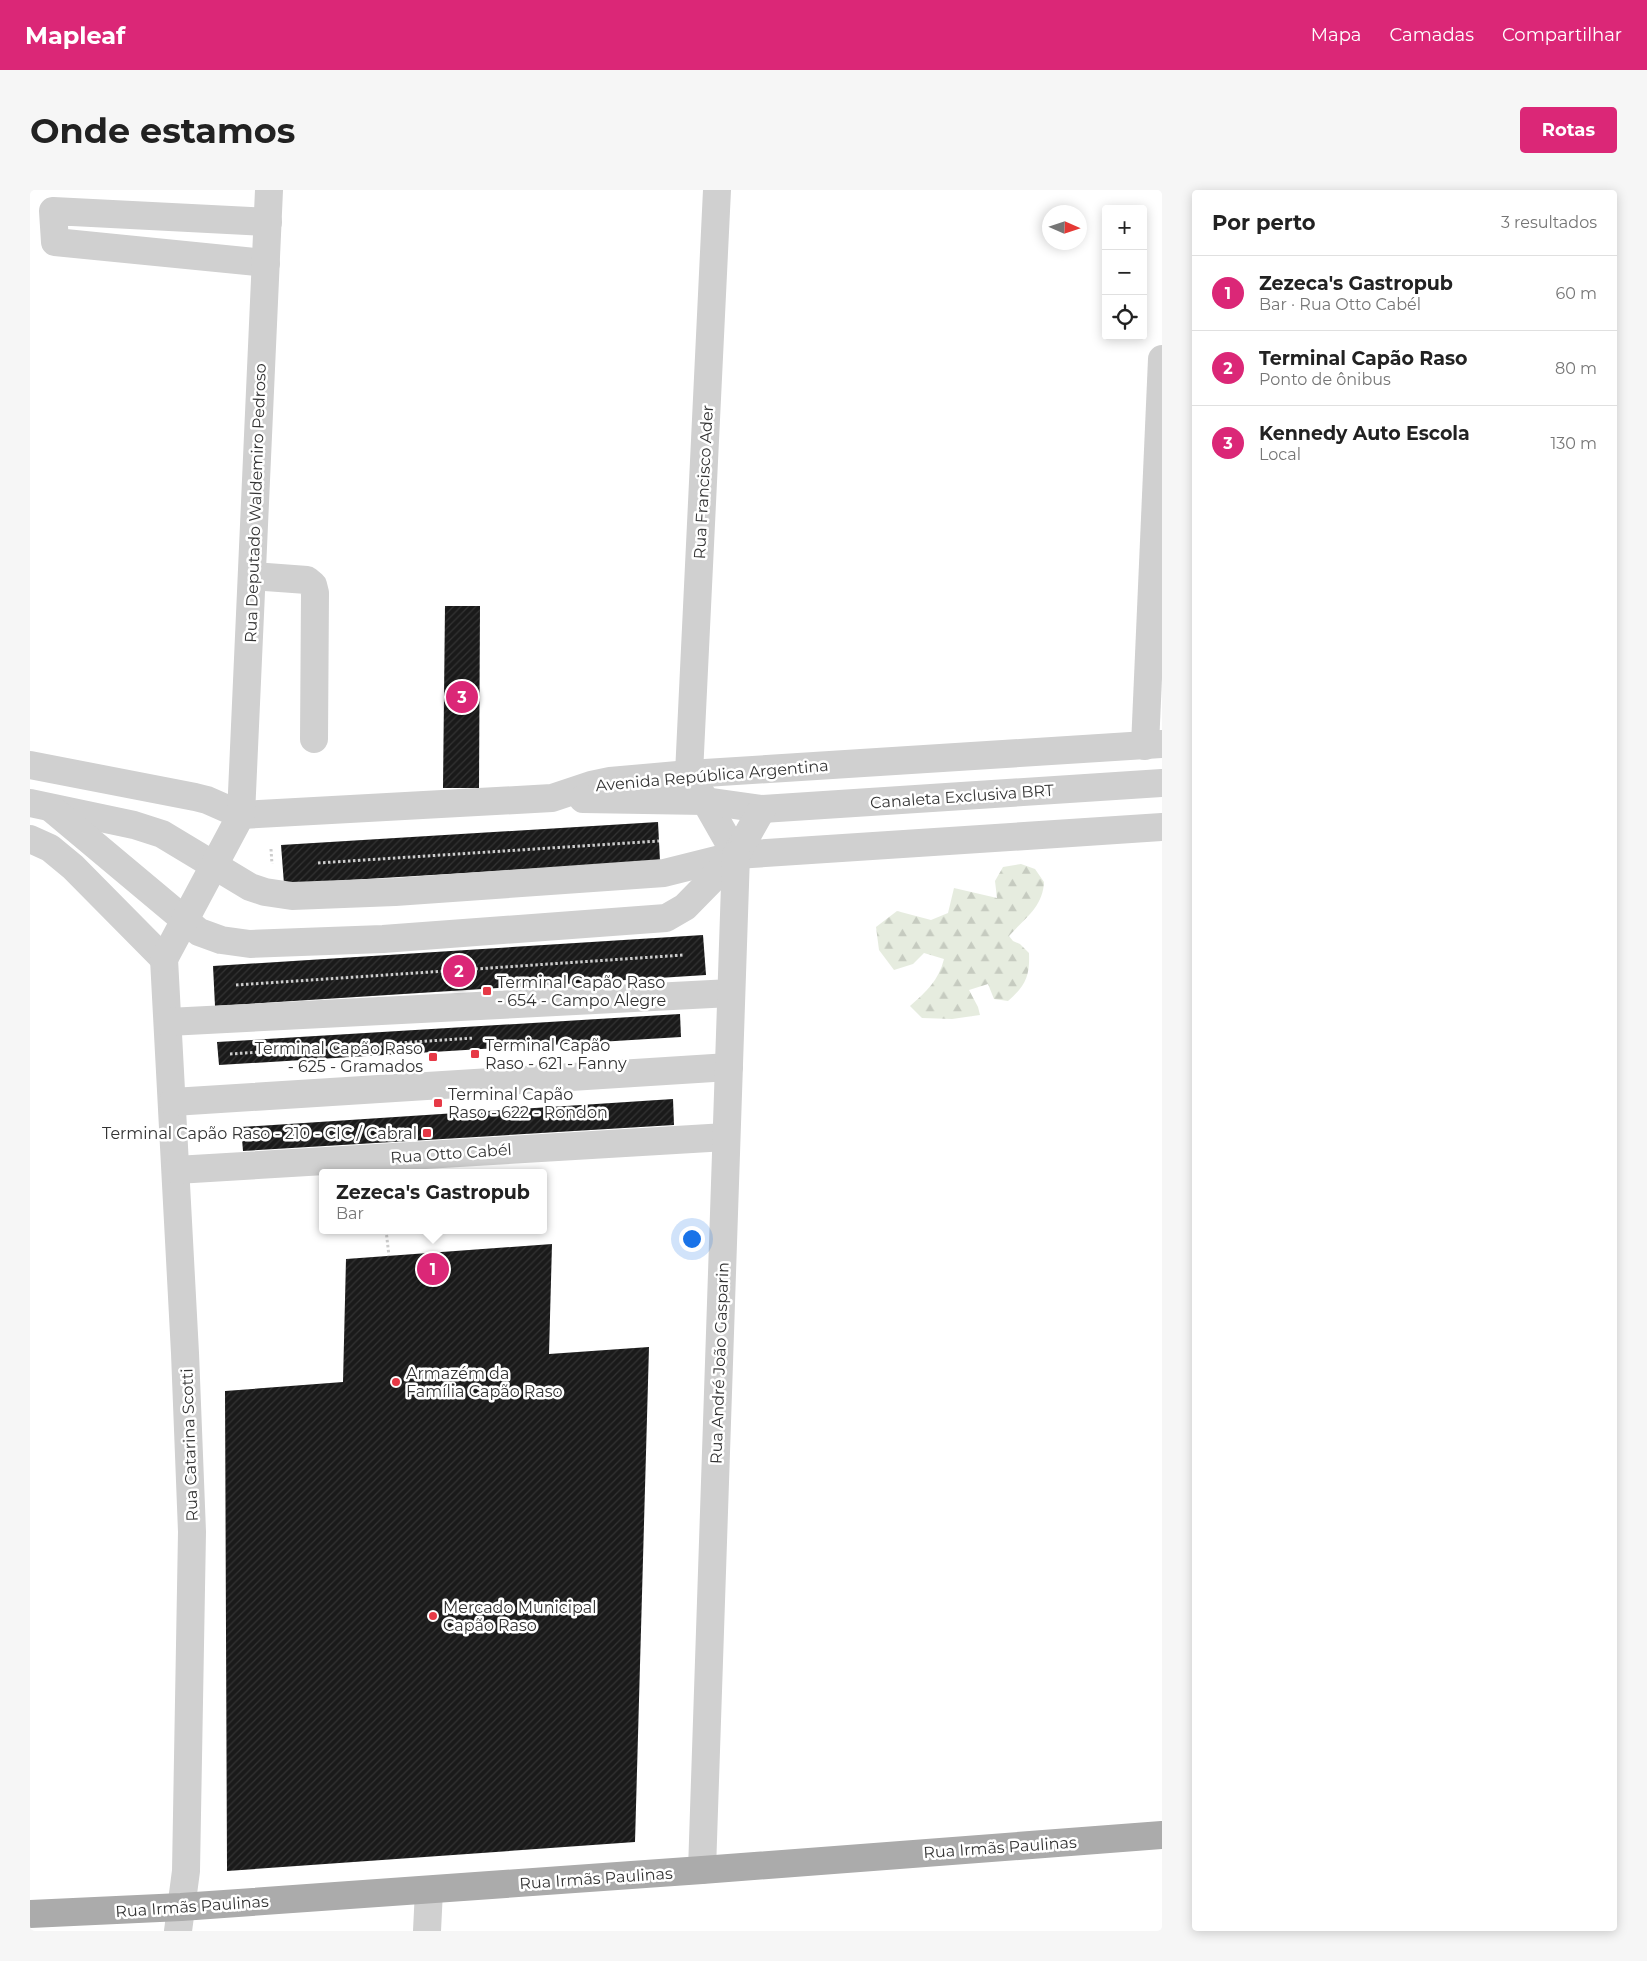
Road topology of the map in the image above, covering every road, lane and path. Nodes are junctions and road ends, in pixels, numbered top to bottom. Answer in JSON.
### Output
{"nodes":[{"id":1,"x":269,"y":190,"type":"edge"},
{"id":2,"x":717,"y":190,"type":"edge"},
{"id":3,"x":268,"y":222,"type":"junction"},
{"id":4,"x":266,"y":263,"type":"junction"},
{"id":5,"x":1162,"y":359,"type":"edge"},
{"id":6,"x":252,"y":576,"type":"junction"},
{"id":7,"x":314,"y":739,"type":"dead end"},
{"id":8,"x":1154,"y":745,"type":"edge"},
{"id":9,"x":30,"y":766,"type":"edge"},
{"id":10,"x":689,"y":774,"type":"junction"},
{"id":11,"x":1162,"y":784,"type":"edge"},
{"id":12,"x":552,"y":798,"type":"junction"},
{"id":13,"x":705,"y":802,"type":"junction"},
{"id":14,"x":40,"y":805,"type":"edge"},
{"id":15,"x":762,"y":809,"type":"junction"},
{"id":16,"x":241,"y":815,"type":"junction"},
{"id":17,"x":1162,"y":827,"type":"edge"},
{"id":18,"x":30,"y":839,"type":"edge"},
{"id":19,"x":659,"y":841,"type":"dead end"},
{"id":20,"x":272,"y":849,"type":"dead end"},
{"id":21,"x":736,"y":855,"type":"junction"},
{"id":22,"x":311,"y":864,"type":"dead end"},
{"id":23,"x":215,"y":865,"type":"junction"},
{"id":24,"x":277,"y":865,"type":"dead end"},
{"id":25,"x":184,"y":921,"type":"junction"},
{"id":26,"x":684,"y":955,"type":"dead end"},
{"id":27,"x":164,"y":959,"type":"junction"},
{"id":28,"x":236,"y":985,"type":"dead end"},
{"id":29,"x":731,"y":993,"type":"junction"},
{"id":30,"x":168,"y":1022,"type":"junction"},
{"id":31,"x":476,"y":1038,"type":"dead end"},
{"id":32,"x":367,"y":1039,"type":"dead end"},
{"id":33,"x":368,"y":1045,"type":"junction"},
{"id":34,"x":230,"y":1054,"type":"dead end"},
{"id":35,"x":368,"y":1056,"type":"dead end"},
{"id":36,"x":729,"y":1067,"type":"junction"},
{"id":37,"x":173,"y":1102,"type":"junction"},
{"id":38,"x":726,"y":1137,"type":"junction"},
{"id":39,"x":176,"y":1170,"type":"junction"},
{"id":40,"x":386,"y":1234,"type":"edge"},
{"id":41,"x":389,"y":1256,"type":"dead end"},
{"id":42,"x":1162,"y":1834,"type":"edge"},
{"id":43,"x":702,"y":1870,"type":"junction"},
{"id":44,"x":428,"y":1890,"type":"junction"},
{"id":45,"x":30,"y":1914,"type":"edge"},
{"id":46,"x":180,"y":1919,"type":"edge"},
{"id":47,"x":427,"y":1931,"type":"edge"}],
"edges":[{"from":1,"to":3,"type":"street","name":"Rua Deputado Waldemiro Pedroso"},
{"from":2,"to":10,"type":"street","name":"Rua Francisco Ader"},
{"from":3,"to":4,"type":"street","name":"Rua Deputado Waldemiro Pedroso"},
{"from":3,"to":4,"type":"street"},
{"from":4,"to":6,"type":"street","name":"Rua Deputado Waldemiro Pedroso"},
{"from":5,"to":8,"type":"street"},
{"from":6,"to":7,"type":"street"},
{"from":6,"to":16,"type":"street","name":"Rua Deputado Waldemiro Pedroso"},
{"from":8,"to":10,"type":"street","name":"Avenida República Argentina"},
{"from":9,"to":16,"type":"street","name":"Avenida República Argentina"},
{"from":10,"to":12,"type":"street","name":"Avenida República Argentina"},
{"from":10,"to":13,"type":"street"},
{"from":11,"to":15,"type":"street","name":"Canaleta Exclusiva BRT"},
{"from":12,"to":13,"type":"street","name":"Canaleta Exclusiva BRT"},
{"from":12,"to":16,"type":"street","name":"Avenida República Argentina"},
{"from":13,"to":15,"type":"street","name":"Canaleta Exclusiva BRT"},
{"from":13,"to":21,"type":"street"},
{"from":14,"to":23,"type":"street"},
{"from":14,"to":25,"type":"street"},
{"from":15,"to":21,"type":"street"},
{"from":16,"to":23,"type":"street"},
{"from":17,"to":21,"type":"street"},
{"from":18,"to":27,"type":"street"},
{"from":19,"to":22,"type":"path"},
{"from":20,"to":24,"type":"path"},
{"from":21,"to":23,"type":"street"},
{"from":21,"to":25,"type":"street"},
{"from":21,"to":29,"type":"street","name":"Rua André João Gasparin"},
{"from":23,"to":25,"type":"street"},
{"from":25,"to":27,"type":"street"},
{"from":26,"to":28,"type":"path"},
{"from":27,"to":30,"type":"street","name":"Rua Catarina Scotti"},
{"from":29,"to":30,"type":"street"},
{"from":29,"to":36,"type":"street","name":"Rua André João Gasparin"},
{"from":30,"to":37,"type":"street","name":"Rua Catarina Scotti"},
{"from":31,"to":33,"type":"path"},
{"from":32,"to":33,"type":"path"},
{"from":33,"to":34,"type":"path"},
{"from":33,"to":35,"type":"path"},
{"from":36,"to":37,"type":"street"},
{"from":36,"to":38,"type":"street","name":"Rua André João Gasparin"},
{"from":37,"to":39,"type":"street","name":"Rua Catarina Scotti"},
{"from":38,"to":39,"type":"street","name":"Rua Otto Cabél"},
{"from":38,"to":43,"type":"street","name":"Rua André João Gasparin"},
{"from":39,"to":46,"type":"street","name":"Rua Catarina Scotti"},
{"from":40,"to":41,"type":"path"},
{"from":42,"to":43,"type":"main road","name":"Rua Irmãs Paulinas"},
{"from":43,"to":44,"type":"main road","name":"Rua Irmãs Paulinas"},
{"from":44,"to":46,"type":"main road","name":"Rua Irmãs Paulinas"},
{"from":44,"to":47,"type":"street"},
{"from":45,"to":46,"type":"main road","name":"Rua Irmãs Paulinas"}]}
